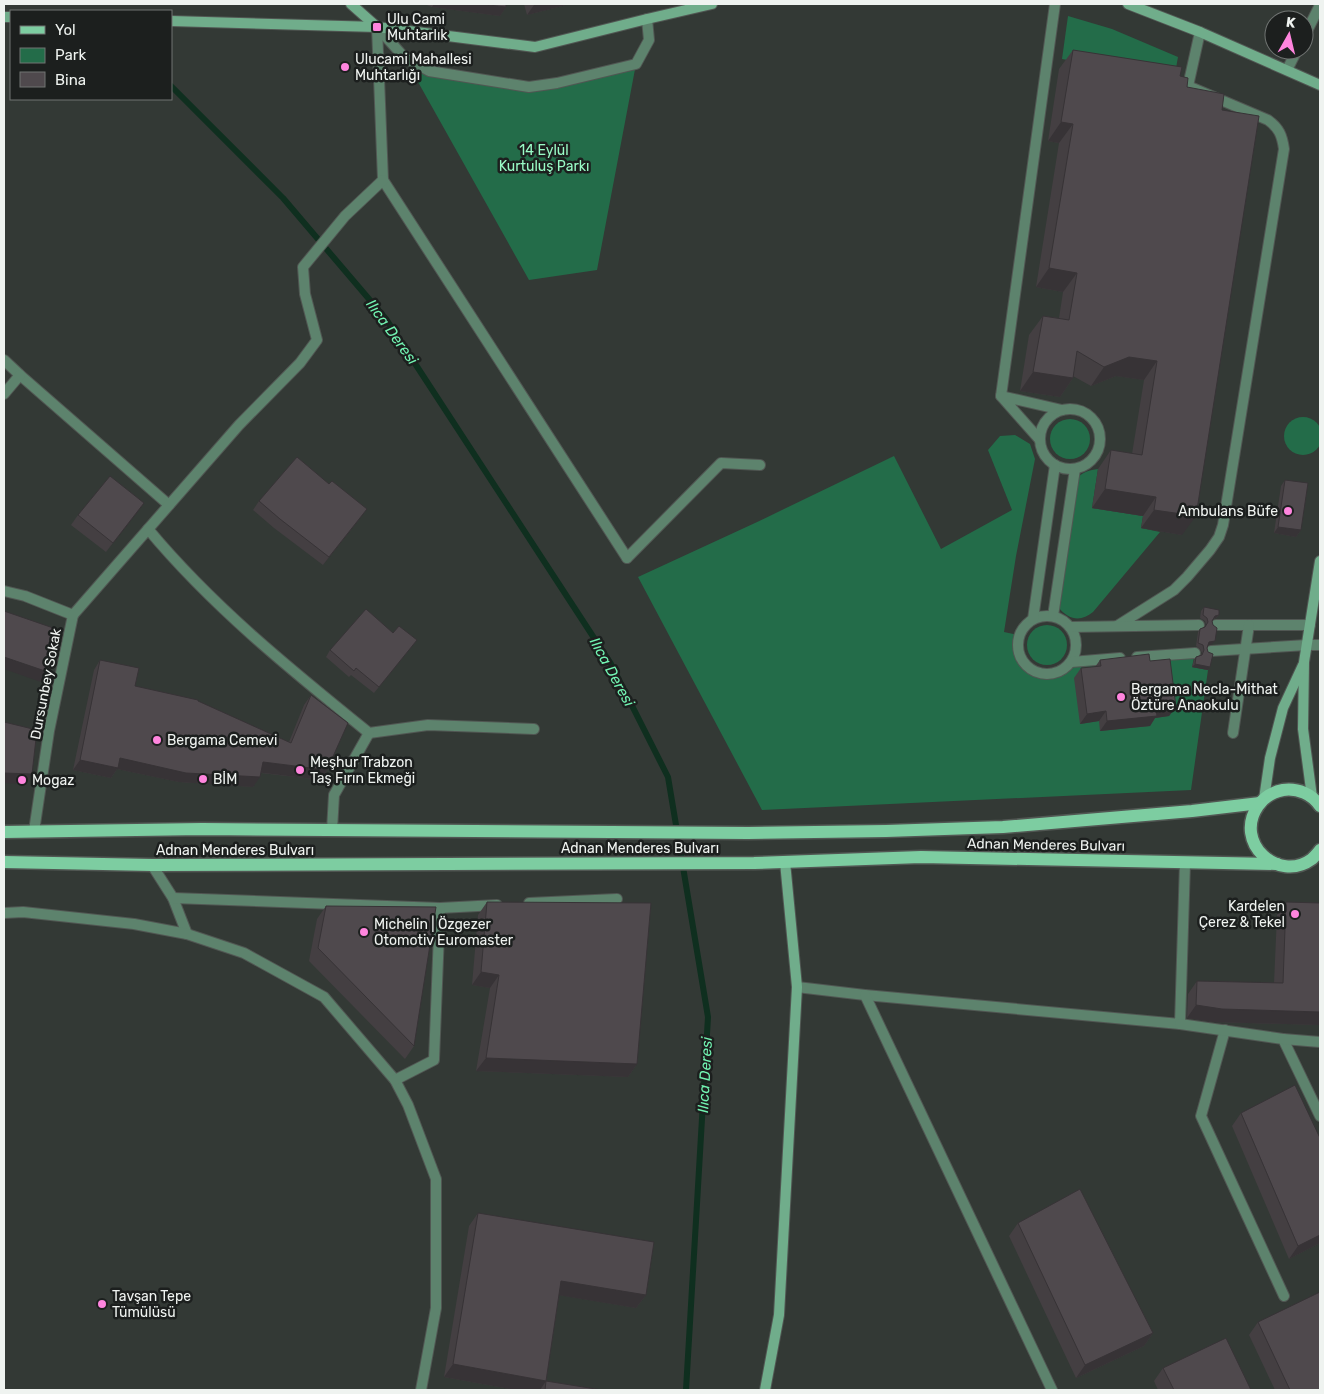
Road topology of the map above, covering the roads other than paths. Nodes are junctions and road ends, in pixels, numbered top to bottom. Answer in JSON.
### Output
{"nodes":[{"id":1,"x":351,"y":4,"type":"edge"},
{"id":2,"x":712,"y":4,"type":"edge"},
{"id":3,"x":1055,"y":4,"type":"edge"},
{"id":4,"x":1128,"y":4,"type":"edge"},
{"id":5,"x":1320,"y":5,"type":"edge"},
{"id":6,"x":1314,"y":17,"type":"edge"},
{"id":7,"x":647,"y":19,"type":"junction"},
{"id":8,"x":172,"y":21,"type":"edge"},
{"id":9,"x":377,"y":27,"type":"junction"},
{"id":10,"x":1200,"y":32,"type":"junction"},
{"id":11,"x":1292,"y":60,"type":"edge"},
{"id":12,"x":1287,"y":70,"type":"junction"},
{"id":13,"x":1320,"y":85,"type":"edge"},
{"id":14,"x":383,"y":180,"type":"junction"},
{"id":15,"x":4,"y":360,"type":"edge"},
{"id":16,"x":20,"y":375,"type":"junction"},
{"id":17,"x":4,"y":394,"type":"edge"},
{"id":18,"x":1000,"y":396,"type":"junction"},
{"id":19,"x":1062,"y":410,"type":"junction"},
{"id":20,"x":1040,"y":440,"type":"junction"},
{"id":21,"x":760,"y":465,"type":"dead end"},
{"id":22,"x":1055,"y":465,"type":"junction"},
{"id":23,"x":1075,"y":469,"type":"junction"},
{"id":24,"x":169,"y":505,"type":"junction"},
{"id":25,"x":148,"y":529,"type":"junction"},
{"id":26,"x":1320,"y":561,"type":"edge"},
{"id":27,"x":4,"y":591,"type":"edge"},
{"id":28,"x":73,"y":615,"type":"junction"},
{"id":29,"x":1053,"y":616,"type":"junction"},
{"id":30,"x":1034,"y":618,"type":"junction"},
{"id":31,"x":1216,"y":624,"type":"edge"},
{"id":32,"x":1310,"y":624,"type":"junction"},
{"id":33,"x":1199,"y":625,"type":"dead end"},
{"id":34,"x":1249,"y":625,"type":"junction"},
{"id":35,"x":1116,"y":626,"type":"junction"},
{"id":36,"x":1070,"y":627,"type":"junction"},
{"id":37,"x":1307,"y":645,"type":"junction"},
{"id":38,"x":1320,"y":645,"type":"edge"},
{"id":39,"x":1246,"y":649,"type":"junction"},
{"id":40,"x":1211,"y":651,"type":"edge"},
{"id":41,"x":1195,"y":653,"type":"dead end"},
{"id":42,"x":1071,"y":662,"type":"junction"},
{"id":43,"x":1304,"y":662,"type":"junction"},
{"id":44,"x":534,"y":729,"type":"dead end"},
{"id":45,"x":369,"y":733,"type":"junction"},
{"id":46,"x":1234,"y":733,"type":"dead end"},
{"id":47,"x":1262,"y":801,"type":"junction"},
{"id":48,"x":1317,"y":802,"type":"edge"},
{"id":49,"x":332,"y":830,"type":"junction"},
{"id":50,"x":34,"y":831,"type":"junction"},
{"id":51,"x":4,"y":832,"type":"edge"},
{"id":52,"x":1320,"y":850,"type":"edge"},
{"id":53,"x":4,"y":862,"type":"edge"},
{"id":54,"x":785,"y":862,"type":"junction"},
{"id":55,"x":1185,"y":863,"type":"junction"},
{"id":56,"x":1277,"y":864,"type":"junction"},
{"id":57,"x":1302,"y":864,"type":"junction"},
{"id":58,"x":1320,"y":864,"type":"edge"},
{"id":59,"x":152,"y":865,"type":"junction"},
{"id":60,"x":173,"y":898,"type":"junction"},
{"id":61,"x":618,"y":899,"type":"dead end"},
{"id":62,"x":440,"y":908,"type":"junction"},
{"id":63,"x":4,"y":914,"type":"edge"},
{"id":64,"x":187,"y":934,"type":"junction"},
{"id":65,"x":797,"y":988,"type":"junction"},
{"id":66,"x":865,"y":995,"type":"junction"},
{"id":67,"x":1180,"y":1024,"type":"junction"},
{"id":68,"x":1225,"y":1030,"type":"junction"},
{"id":69,"x":1283,"y":1039,"type":"junction"},
{"id":70,"x":1320,"y":1042,"type":"edge"},
{"id":71,"x":395,"y":1080,"type":"junction"},
{"id":72,"x":1320,"y":1116,"type":"edge"},
{"id":73,"x":1284,"y":1296,"type":"dead end"},
{"id":74,"x":421,"y":1390,"type":"edge"},
{"id":75,"x":765,"y":1390,"type":"edge"},
{"id":76,"x":1052,"y":1390,"type":"edge"}],
"edges":[{"from":1,"to":9,"type":"main road"},
{"from":2,"to":7,"type":"main road"},
{"from":3,"to":18,"type":"street"},
{"from":4,"to":10,"type":"main road"},
{"from":5,"to":6,"type":"street"},
{"from":7,"to":9,"type":"main road"},
{"from":7,"to":9,"type":"street"},
{"from":8,"to":9,"type":"main road"},
{"from":9,"to":14,"type":"street"},
{"from":10,"to":12,"type":"main road"},
{"from":10,"to":35,"type":"street"},
{"from":11,"to":12,"type":"street"},
{"from":12,"to":13,"type":"main road"},
{"from":14,"to":21,"type":"street"},
{"from":14,"to":24,"type":"street"},
{"from":15,"to":16,"type":"street"},
{"from":16,"to":17,"type":"street"},
{"from":16,"to":24,"type":"street"},
{"from":18,"to":19,"type":"street"},
{"from":18,"to":20,"type":"street"},
{"from":19,"to":20,"type":"street"},
{"from":19,"to":23,"type":"street"},
{"from":20,"to":22,"type":"street"},
{"from":22,"to":23,"type":"street"},
{"from":22,"to":30,"type":"street"},
{"from":23,"to":29,"type":"street"},
{"from":24,"to":25,"type":"street"},
{"from":25,"to":28,"type":"street"},
{"from":25,"to":45,"type":"street"},
{"from":26,"to":32,"type":"main road"},
{"from":27,"to":28,"type":"street","name":"Dursunbey Sokak"},
{"from":28,"to":50,"type":"street","name":"Dursunbey Sokak"},
{"from":29,"to":30,"type":"street"},
{"from":29,"to":36,"type":"street"},
{"from":30,"to":42,"type":"street"},
{"from":31,"to":34,"type":"street"},
{"from":32,"to":34,"type":"street"},
{"from":32,"to":37,"type":"main road"},
{"from":33,"to":35,"type":"street"},
{"from":34,"to":39,"type":"street"},
{"from":35,"to":36,"type":"street"},
{"from":36,"to":42,"type":"street"},
{"from":37,"to":38,"type":"street"},
{"from":37,"to":39,"type":"street"},
{"from":37,"to":43,"type":"main road"},
{"from":39,"to":40,"type":"street"},
{"from":39,"to":46,"type":"street"},
{"from":41,"to":42,"type":"street"},
{"from":43,"to":47,"type":"main road"},
{"from":43,"to":48,"type":"main road"},
{"from":44,"to":45,"type":"street"},
{"from":45,"to":49,"type":"street"},
{"from":47,"to":48,"type":"main road","name":"Adnan Menderes Bulvarı"},
{"from":47,"to":49,"type":"main road","name":"Adnan Menderes Bulvarı"},
{"from":47,"to":56,"type":"main road"},
{"from":49,"to":50,"type":"main road","name":"Adnan Menderes Bulvarı"},
{"from":50,"to":51,"type":"main road","name":"Adnan Menderes Bulvarı"},
{"from":52,"to":57,"type":"main road"},
{"from":53,"to":59,"type":"main road","name":"Adnan Menderes Bulvarı"},
{"from":54,"to":55,"type":"main road","name":"Adnan Menderes Bulvarı"},
{"from":54,"to":59,"type":"main road","name":"Adnan Menderes Bulvarı"},
{"from":54,"to":65,"type":"main road"},
{"from":55,"to":56,"type":"main road","name":"Adnan Menderes Bulvarı"},
{"from":55,"to":67,"type":"street"},
{"from":56,"to":57,"type":"main road","name":"Adnan Menderes Bulvarı"},
{"from":57,"to":58,"type":"main road"},
{"from":59,"to":60,"type":"street"},
{"from":60,"to":62,"type":"street"},
{"from":60,"to":64,"type":"street"},
{"from":61,"to":62,"type":"street"},
{"from":62,"to":71,"type":"street"},
{"from":63,"to":64,"type":"street"},
{"from":64,"to":71,"type":"street"},
{"from":65,"to":66,"type":"street"},
{"from":65,"to":75,"type":"main road"},
{"from":66,"to":67,"type":"street"},
{"from":66,"to":76,"type":"street"},
{"from":67,"to":68,"type":"street"},
{"from":68,"to":69,"type":"street"},
{"from":68,"to":73,"type":"street"},
{"from":69,"to":70,"type":"street"},
{"from":69,"to":72,"type":"street"},
{"from":71,"to":74,"type":"street"}]}
